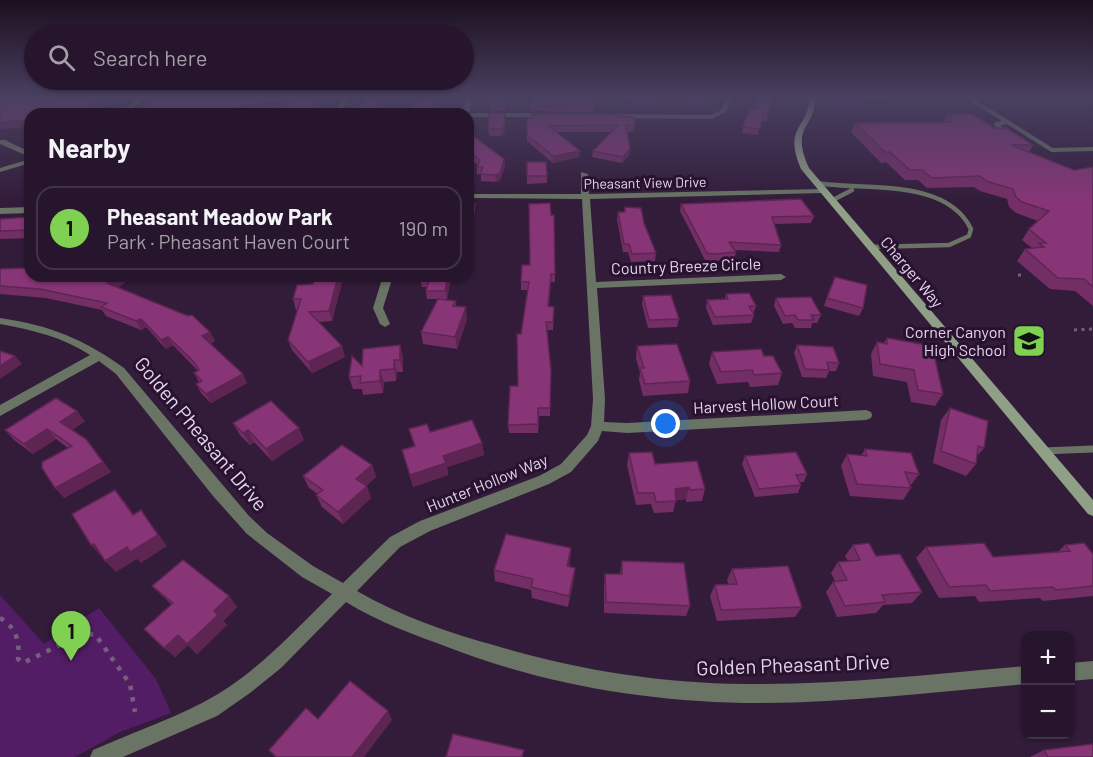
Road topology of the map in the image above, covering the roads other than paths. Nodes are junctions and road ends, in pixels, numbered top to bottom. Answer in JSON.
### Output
{"nodes":[{"id":1,"x":798,"y":131,"type":"edge"},
{"id":2,"x":1005,"y":131,"type":"edge"},
{"id":3,"x":1022,"y":131,"type":"edge"},
{"id":4,"x":1013,"y":137,"type":"edge"},
{"id":5,"x":2,"y":142,"type":"dead end"},
{"id":6,"x":1031,"y":145,"type":"edge"},
{"id":7,"x":1045,"y":146,"type":"junction"},
{"id":8,"x":1093,"y":149,"type":"edge"},
{"id":9,"x":24,"y":152,"type":"edge"},
{"id":10,"x":24,"y":163,"type":"edge"},
{"id":11,"x":0,"y":170,"type":"edge"},
{"id":12,"x":584,"y":174,"type":"dead end"},
{"id":13,"x":816,"y":183,"type":"junction"},
{"id":14,"x":858,"y":189,"type":"junction"},
{"id":15,"x":823,"y":191,"type":"junction"},
{"id":16,"x":474,"y":196,"type":"edge"},
{"id":17,"x":587,"y":198,"type":"junction"},
{"id":18,"x":831,"y":201,"type":"junction"},
{"id":19,"x":24,"y":210,"type":"edge"},
{"id":20,"x":0,"y":211,"type":"edge"},
{"id":21,"x":870,"y":247,"type":"junction"},
{"id":22,"x":781,"y":277,"type":"dead end"},
{"id":23,"x":386,"y":282,"type":"edge"},
{"id":24,"x":591,"y":285,"type":"junction"},
{"id":25,"x":0,"y":321,"type":"edge"},
{"id":26,"x":385,"y":324,"type":"dead end"},
{"id":27,"x":100,"y":355,"type":"junction"},
{"id":28,"x":0,"y":411,"type":"edge"},
{"id":29,"x":866,"y":415,"type":"dead end"},
{"id":30,"x":597,"y":426,"type":"junction"},
{"id":31,"x":1093,"y":449,"type":"edge"},
{"id":32,"x":1043,"y":451,"type":"junction"},
{"id":33,"x":1093,"y":510,"type":"edge"},
{"id":34,"x":344,"y":595,"type":"junction"},
{"id":35,"x":1093,"y":670,"type":"edge"},
{"id":36,"x":1075,"y":672,"type":"edge"},
{"id":37,"x":1021,"y":675,"type":"edge"},
{"id":38,"x":100,"y":757,"type":"edge"}],
"edges":[{"from":1,"to":13,"type":"street","name":"Charger Way"},
{"from":2,"to":4,"type":"lane"},
{"from":3,"to":7,"type":"lane"},
{"from":5,"to":9,"type":"street"},
{"from":6,"to":7,"type":"lane"},
{"from":7,"to":8,"type":"lane"},
{"from":10,"to":11,"type":"street"},
{"from":12,"to":17,"type":"street","name":"Hunter Hollow Way"},
{"from":13,"to":14,"type":"lane"},
{"from":13,"to":15,"type":"street","name":"Charger Way"},
{"from":14,"to":18,"type":"lane"},
{"from":14,"to":21,"type":"lane"},
{"from":15,"to":17,"type":"street","name":"Pheasant View Drive"},
{"from":15,"to":18,"type":"street","name":"Charger Way"},
{"from":16,"to":17,"type":"street","name":"Pheasant View Drive"},
{"from":17,"to":24,"type":"street","name":"Hunter Hollow Way"},
{"from":18,"to":21,"type":"street","name":"Charger Way"},
{"from":19,"to":20,"type":"street"},
{"from":21,"to":32,"type":"street","name":"Charger Way"},
{"from":22,"to":24,"type":"street","name":"Country Breeze Circle"},
{"from":23,"to":26,"type":"street"},
{"from":24,"to":30,"type":"street","name":"Hunter Hollow Way"},
{"from":25,"to":27,"type":"street","name":"Golden Pheasant Drive"},
{"from":27,"to":28,"type":"street"},
{"from":27,"to":34,"type":"street","name":"Golden Pheasant Drive"},
{"from":29,"to":30,"type":"street","name":"Harvest Hollow Court"},
{"from":30,"to":34,"type":"street","name":"Hunter Hollow Way"},
{"from":31,"to":32,"type":"lane"},
{"from":32,"to":33,"type":"street","name":"Charger Way"},
{"from":34,"to":37,"type":"street","name":"Golden Pheasant Drive"},
{"from":34,"to":38,"type":"street","name":"Hunter Hollow Way"},
{"from":35,"to":36,"type":"street"}]}
